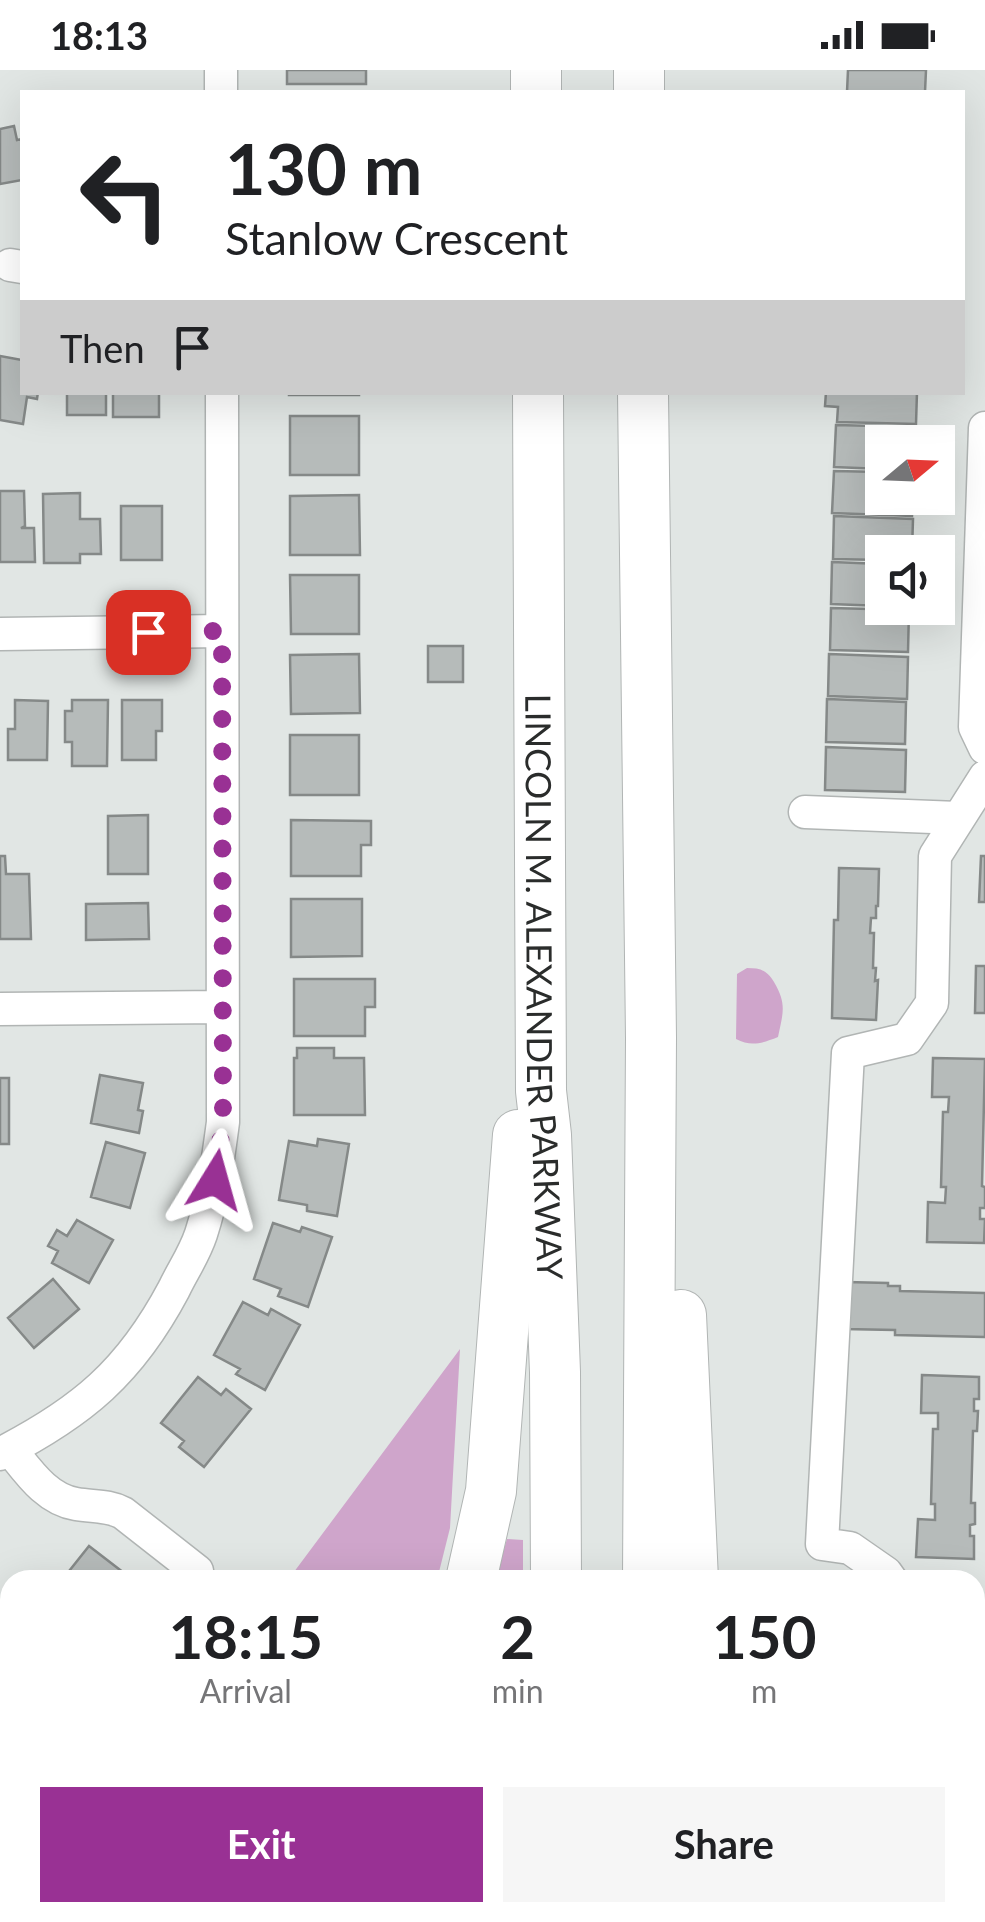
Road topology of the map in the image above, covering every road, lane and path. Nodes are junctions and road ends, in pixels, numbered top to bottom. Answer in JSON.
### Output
{"nodes":[{"id":1,"x":222,"y":395,"type":"edge"},
{"id":2,"x":538,"y":395,"type":"edge"},
{"id":3,"x":643,"y":395,"type":"edge"},
{"id":4,"x":985,"y":428,"type":"edge"},
{"id":5,"x":222,"y":631,"type":"junction"},
{"id":6,"x":0,"y":634,"type":"edge"},
{"id":7,"x":985,"y":748,"type":"edge"},
{"id":8,"x":985,"y":777,"type":"edge"},
{"id":9,"x":805,"y":812,"type":"dead end"},
{"id":10,"x":958,"y":818,"type":"junction"},
{"id":11,"x":222,"y":1008,"type":"junction"},
{"id":12,"x":0,"y":1009,"type":"edge"},
{"id":13,"x":651,"y":1038,"type":"junction"},
{"id":14,"x":541,"y":1091,"type":"junction"},
{"id":15,"x":5,"y":1452,"type":"edge"},
{"id":16,"x":196,"y":1570,"type":"edge"},
{"id":17,"x":473,"y":1570,"type":"edge"},
{"id":18,"x":556,"y":1570,"type":"edge"},
{"id":19,"x":648,"y":1570,"type":"edge"},
{"id":20,"x":692,"y":1570,"type":"edge"},
{"id":21,"x":882,"y":1570,"type":"edge"}],
"edges":[{"from":1,"to":5,"type":"street"},
{"from":2,"to":14,"type":"highway","name":"LINCOLN M. ALEXANDER PARKWAY"},
{"from":3,"to":13,"type":"highway"},
{"from":4,"to":7,"type":"street"},
{"from":5,"to":6,"type":"street"},
{"from":5,"to":11,"type":"street"},
{"from":8,"to":10,"type":"street"},
{"from":9,"to":10,"type":"street"},
{"from":10,"to":21,"type":"street"},
{"from":11,"to":12,"type":"street"},
{"from":11,"to":15,"type":"street"},
{"from":13,"to":19,"type":"highway"},
{"from":13,"to":20,"type":"highway"},
{"from":14,"to":17,"type":"highway"},
{"from":14,"to":18,"type":"highway","name":"LINCOLN M. ALEXANDER PARKWAY"},
{"from":15,"to":16,"type":"street"}]}
